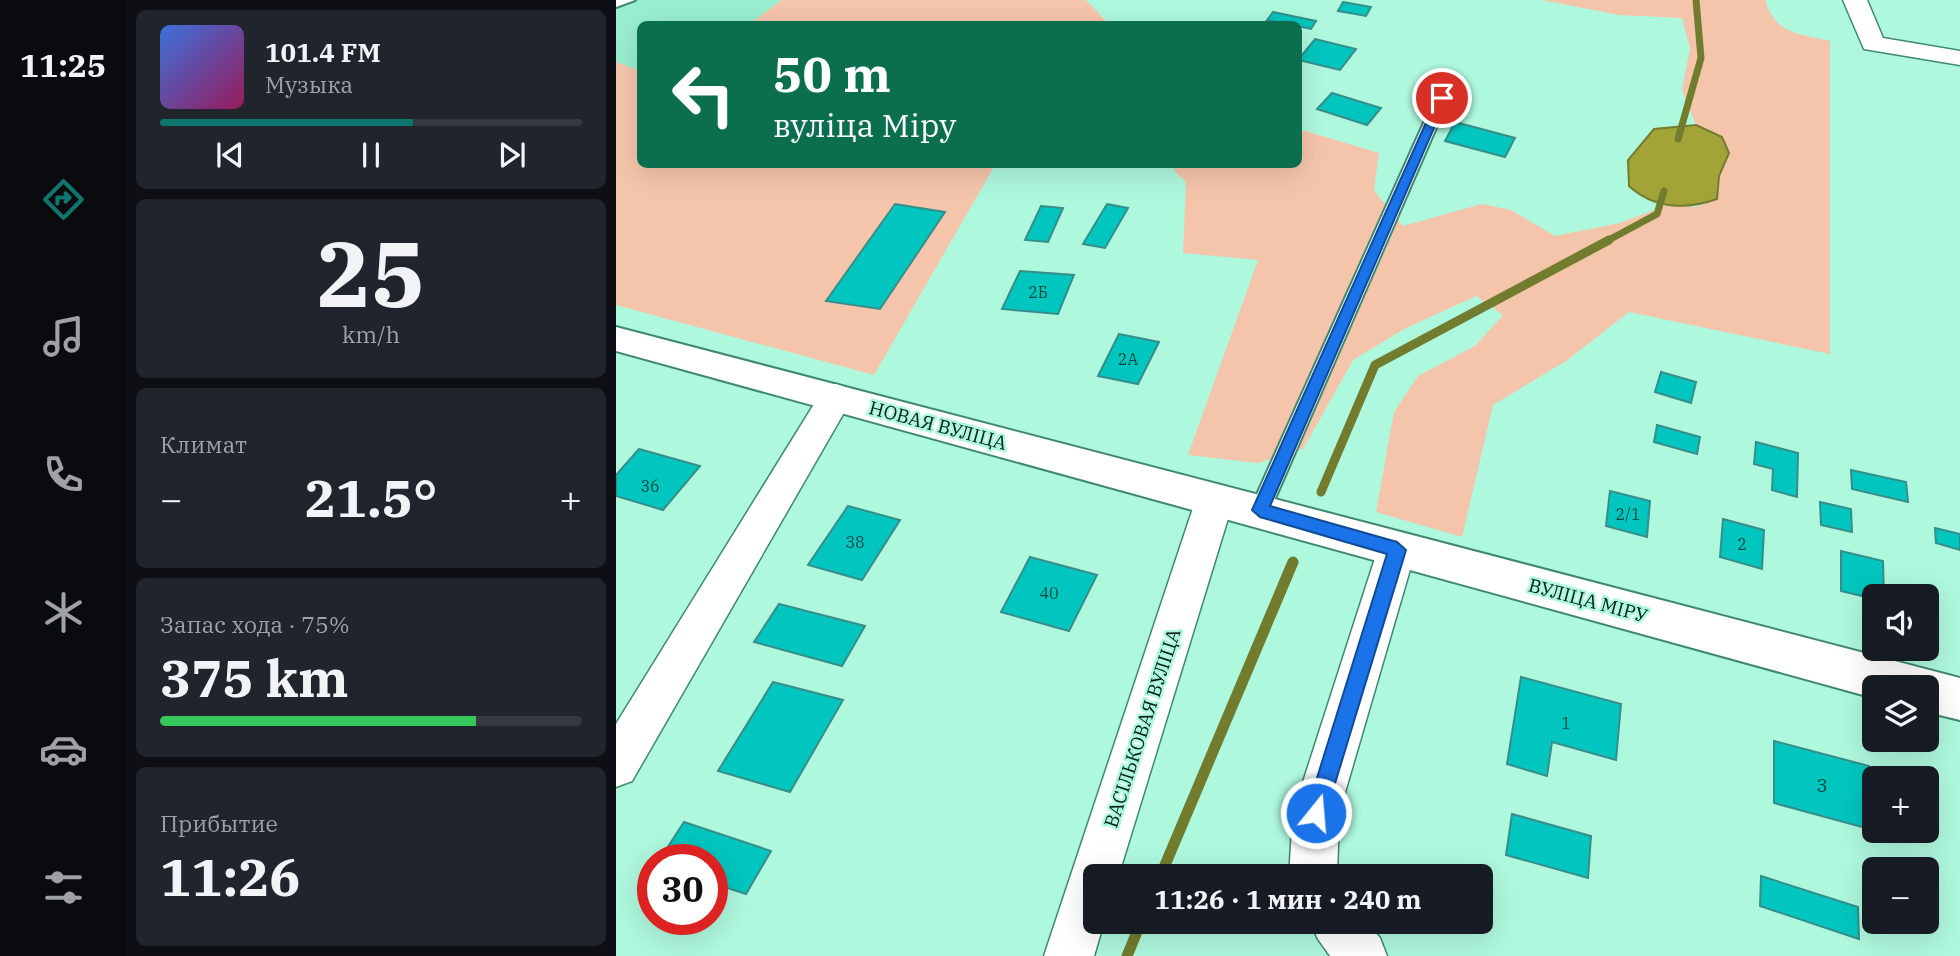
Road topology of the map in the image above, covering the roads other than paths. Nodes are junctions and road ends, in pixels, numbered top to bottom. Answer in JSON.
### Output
{"nodes":[{"id":1,"x":629,"y":0,"type":"edge"},
{"id":2,"x":1855,"y":0,"type":"edge"},
{"id":3,"x":616,"y":3,"type":"edge"},
{"id":4,"x":1960,"y":58,"type":"edge"},
{"id":5,"x":1442,"y":98,"type":"dead end"},
{"id":6,"x":616,"y":339,"type":"edge"},
{"id":7,"x":836,"y":397,"type":"junction"},
{"id":8,"x":1215,"y":499,"type":"junction"},
{"id":9,"x":1260,"y":510,"type":"junction"},
{"id":10,"x":1397,"y":550,"type":"junction"},
{"id":11,"x":1867,"y":675,"type":"edge"},
{"id":12,"x":1939,"y":694,"type":"edge"},
{"id":13,"x":1960,"y":699,"type":"edge"},
{"id":14,"x":616,"y":765,"type":"edge"},
{"id":15,"x":1313,"y":864,"type":"edge"},
{"id":16,"x":1345,"y":934,"type":"edge"},
{"id":17,"x":1069,"y":956,"type":"edge"},
{"id":18,"x":1362,"y":956,"type":"edge"}],
"edges":[{"from":1,"to":3,"type":"lane"},
{"from":2,"to":4,"type":"street"},
{"from":5,"to":9,"type":"lane"},
{"from":6,"to":7,"type":"street","name":"НОВАЯ ВУЛІЦА"},
{"from":7,"to":8,"type":"street","name":"НОВАЯ ВУЛІЦА"},
{"from":7,"to":14,"type":"street"},
{"from":8,"to":9,"type":"street","name":"НОВАЯ ВУЛІЦА"},
{"from":8,"to":17,"type":"street","name":"ВАСІЛЬКОВАЯ ВУЛІЦА"},
{"from":9,"to":10,"type":"street","name":"ВУЛІЦА МІРУ"},
{"from":10,"to":11,"type":"street","name":"ВУЛІЦА МІРУ"},
{"from":10,"to":15,"type":"street"},
{"from":12,"to":13,"type":"street"},
{"from":16,"to":18,"type":"street"}]}
